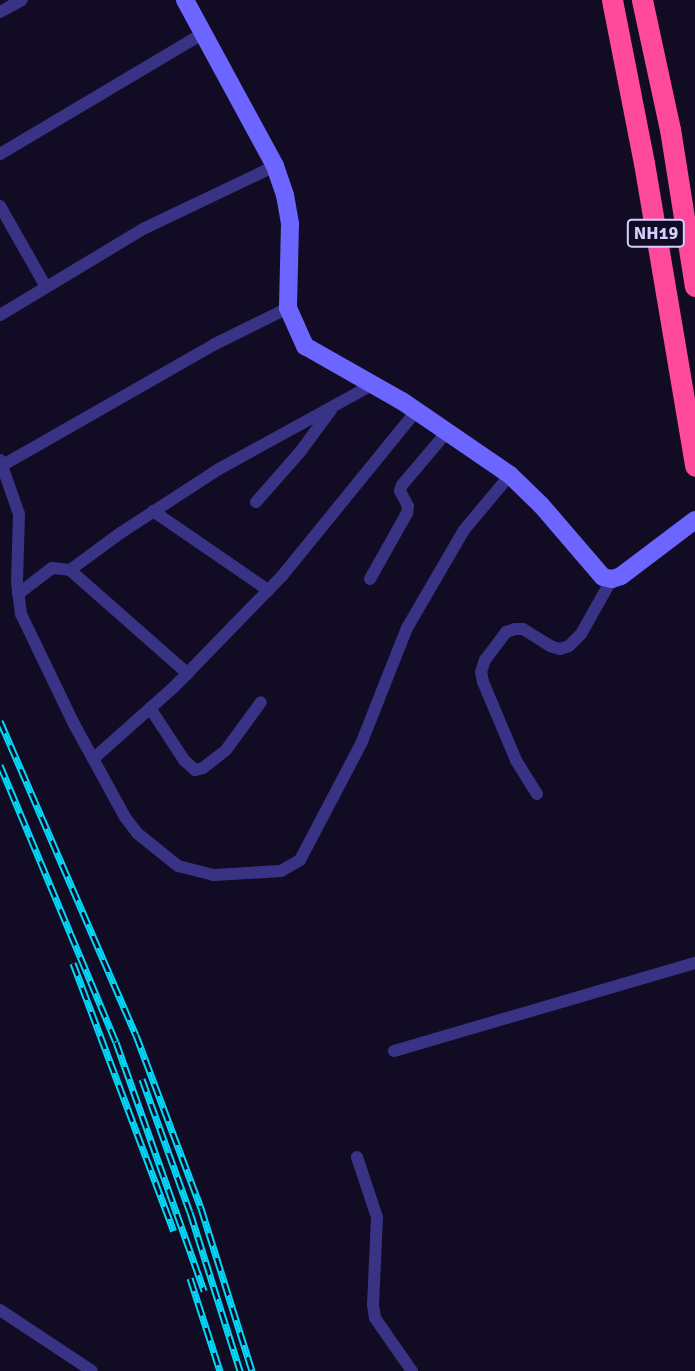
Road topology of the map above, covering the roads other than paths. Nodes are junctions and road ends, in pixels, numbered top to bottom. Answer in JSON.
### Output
{"nodes":[{"id":1,"x":22,"y":0,"type":"edge"},
{"id":2,"x":185,"y":0,"type":"edge"},
{"id":3,"x":612,"y":0,"type":"edge"},
{"id":4,"x":642,"y":0,"type":"edge"},
{"id":5,"x":0,"y":12,"type":"edge"},
{"id":6,"x":204,"y":33,"type":"junction"},
{"id":7,"x":0,"y":154,"type":"edge"},
{"id":8,"x":275,"y":166,"type":"junction"},
{"id":9,"x":687,"y":196,"type":"edge"},
{"id":10,"x":0,"y":206,"type":"edge"},
{"id":11,"x":695,"y":286,"type":"edge"},
{"id":12,"x":46,"y":287,"type":"junction"},
{"id":13,"x":288,"y":308,"type":"junction"},
{"id":14,"x":0,"y":315,"type":"edge"},
{"id":15,"x":372,"y":385,"type":"junction"},
{"id":16,"x":333,"y":407,"type":"junction"},
{"id":17,"x":416,"y":411,"type":"junction"},
{"id":18,"x":447,"y":432,"type":"junction"},
{"id":19,"x":2,"y":463,"type":"edge"},
{"id":20,"x":695,"y":466,"type":"edge"},
{"id":21,"x":510,"y":475,"type":"junction"},
{"id":22,"x":257,"y":502,"type":"dead end"},
{"id":23,"x":153,"y":511,"type":"junction"},
{"id":24,"x":695,"y":520,"type":"edge"},
{"id":25,"x":70,"y":570,"type":"junction"},
{"id":26,"x":370,"y":579,"type":"dead end"},
{"id":27,"x":612,"y":579,"type":"junction"},
{"id":28,"x":268,"y":590,"type":"junction"},
{"id":29,"x":18,"y":594,"type":"junction"},
{"id":30,"x":188,"y":674,"type":"junction"},
{"id":31,"x":261,"y":702,"type":"dead end"},
{"id":32,"x":150,"y":708,"type":"junction"},
{"id":33,"x":93,"y":759,"type":"junction"},
{"id":34,"x":537,"y":794,"type":"dead end"},
{"id":35,"x":695,"y":963,"type":"edge"},
{"id":36,"x":394,"y":1051,"type":"dead end"},
{"id":37,"x":357,"y":1157,"type":"dead end"},
{"id":38,"x":0,"y":1310,"type":"edge"},
{"id":39,"x":92,"y":1371,"type":"edge"},
{"id":40,"x":412,"y":1371,"type":"edge"}],
"edges":[{"from":1,"to":5,"type":"street"},
{"from":2,"to":6,"type":"street"},
{"from":3,"to":20,"type":"highway","number":"NH19"},
{"from":4,"to":9,"type":"highway","number":"NH19"},
{"from":6,"to":7,"type":"street"},
{"from":6,"to":8,"type":"street"},
{"from":8,"to":12,"type":"street"},
{"from":8,"to":13,"type":"street"},
{"from":9,"to":11,"type":"highway","number":"NH19"},
{"from":10,"to":12,"type":"street"},
{"from":12,"to":14,"type":"street"},
{"from":13,"to":15,"type":"street"},
{"from":13,"to":19,"type":"street"},
{"from":15,"to":16,"type":"street"},
{"from":15,"to":17,"type":"street"},
{"from":16,"to":22,"type":"street"},
{"from":16,"to":23,"type":"street"},
{"from":17,"to":18,"type":"street"},
{"from":17,"to":28,"type":"street"},
{"from":18,"to":21,"type":"street"},
{"from":18,"to":26,"type":"street"},
{"from":19,"to":29,"type":"street"},
{"from":21,"to":27,"type":"street"},
{"from":21,"to":33,"type":"street"},
{"from":23,"to":25,"type":"street"},
{"from":23,"to":28,"type":"street"},
{"from":24,"to":27,"type":"street"},
{"from":25,"to":29,"type":"street"},
{"from":25,"to":30,"type":"street"},
{"from":27,"to":34,"type":"street"},
{"from":28,"to":30,"type":"street"},
{"from":29,"to":33,"type":"street"},
{"from":30,"to":32,"type":"street"},
{"from":31,"to":32,"type":"street"},
{"from":32,"to":33,"type":"street"},
{"from":35,"to":36,"type":"street"},
{"from":37,"to":40,"type":"street"},
{"from":38,"to":39,"type":"street"}]}
